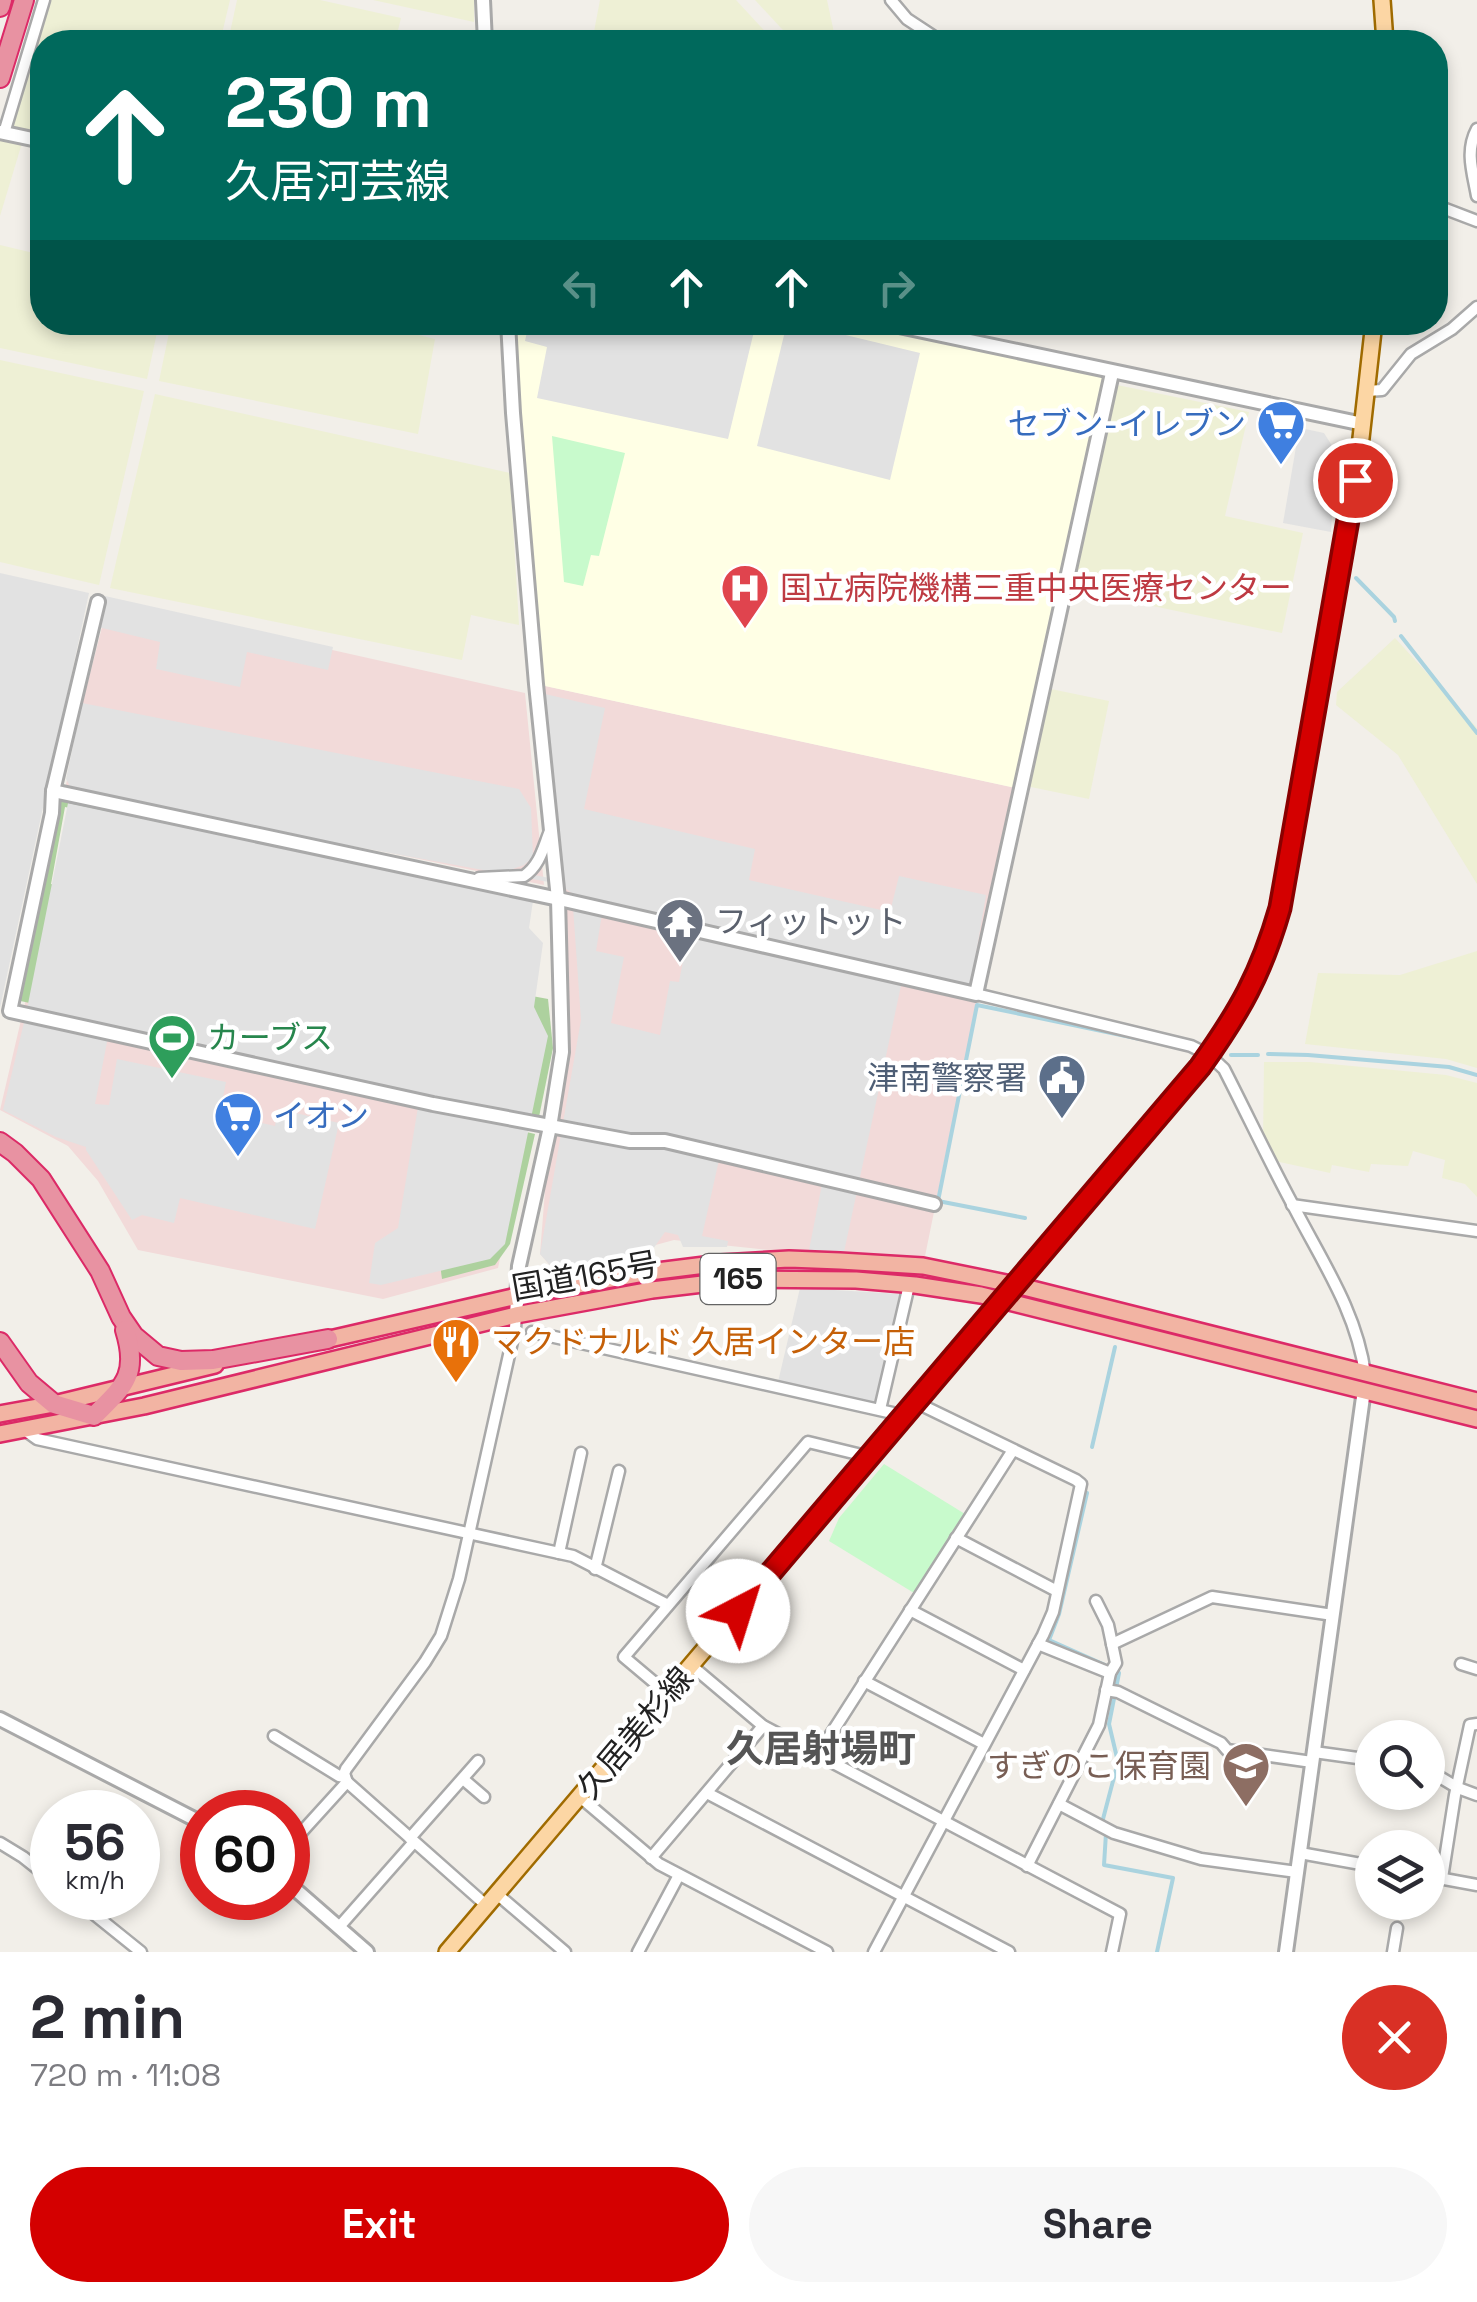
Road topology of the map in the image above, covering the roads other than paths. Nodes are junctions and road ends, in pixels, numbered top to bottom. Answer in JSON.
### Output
{"nodes":[{"id":1,"x":2,"y":0,"type":"edge"},
{"id":2,"x":24,"y":0,"type":"edge"},
{"id":3,"x":44,"y":0,"type":"edge"},
{"id":4,"x":483,"y":0,"type":"edge"},
{"id":5,"x":891,"y":0,"type":"edge"},
{"id":6,"x":1382,"y":0,"type":"edge"},
{"id":7,"x":0,"y":7,"type":"edge"},
{"id":8,"x":34,"y":30,"type":"edge"},
{"id":9,"x":484,"y":30,"type":"edge"},
{"id":10,"x":924,"y":30,"type":"edge"},
{"id":11,"x":1384,"y":30,"type":"edge"},
{"id":12,"x":30,"y":44,"type":"edge"},
{"id":13,"x":0,"y":78,"type":"edge"},
{"id":14,"x":1477,"y":129,"type":"edge"},
{"id":15,"x":2,"y":132,"type":"edge"},
{"id":16,"x":30,"y":138,"type":"edge"},
{"id":17,"x":1477,"y":196,"type":"edge"},
{"id":18,"x":1448,"y":210,"type":"edge"},
{"id":19,"x":1477,"y":221,"type":"edge"},
{"id":20,"x":1477,"y":307,"type":"edge"},
{"id":21,"x":1448,"y":331,"type":"edge"},
{"id":22,"x":509,"y":335,"type":"edge"},
{"id":23,"x":940,"y":335,"type":"edge"},
{"id":24,"x":1373,"y":335,"type":"edge"},
{"id":25,"x":1442,"y":335,"type":"edge"},
{"id":26,"x":1112,"y":372,"type":"junction"},
{"id":27,"x":1366,"y":392,"type":"junction"},
{"id":28,"x":1363,"y":424,"type":"junction"},
{"id":29,"x":98,"y":602,"type":"dead end"},
{"id":30,"x":54,"y":790,"type":"junction"},
{"id":31,"x":551,"y":827,"type":"junction"},
{"id":32,"x":463,"y":879,"type":"junction"},
{"id":33,"x":558,"y":899,"type":"junction"},
{"id":34,"x":976,"y":994,"type":"junction"},
{"id":35,"x":1209,"y":1055,"type":"junction"},
{"id":36,"x":550,"y":1127,"type":"junction"},
{"id":37,"x":0,"y":1142,"type":"edge"},
{"id":38,"x":934,"y":1204,"type":"dead end"},
{"id":39,"x":1292,"y":1205,"type":"junction"},
{"id":40,"x":1477,"y":1232,"type":"edge"},
{"id":41,"x":909,"y":1285,"type":"junction"},
{"id":42,"x":1016,"y":1285,"type":"junction"},
{"id":43,"x":517,"y":1296,"type":"junction"},
{"id":44,"x":1002,"y":1300,"type":"junction"},
{"id":45,"x":516,"y":1315,"type":"junction"},
{"id":46,"x":121,"y":1317,"type":"junction"},
{"id":47,"x":532,"y":1332,"type":"dead end"},
{"id":48,"x":328,"y":1339,"type":"junction"},
{"id":49,"x":0,"y":1342,"type":"edge"},
{"id":50,"x":1365,"y":1372,"type":"junction"},
{"id":51,"x":124,"y":1386,"type":"junction"},
{"id":52,"x":1364,"y":1390,"type":"junction"},
{"id":53,"x":1477,"y":1401,"type":"edge"},
{"id":54,"x":54,"y":1404,"type":"junction"},
{"id":55,"x":880,"y":1408,"type":"junction"},
{"id":56,"x":911,"y":1409,"type":"junction"},
{"id":57,"x":0,"y":1414,"type":"edge"},
{"id":58,"x":94,"y":1416,"type":"junction"},
{"id":59,"x":1477,"y":1419,"type":"edge"},
{"id":60,"x":23,"y":1429,"type":"junction"},
{"id":61,"x":0,"y":1434,"type":"edge"},
{"id":62,"x":1013,"y":1450,"type":"junction"},
{"id":63,"x":582,"y":1453,"type":"dead end"},
{"id":64,"x":870,"y":1457,"type":"junction"},
{"id":65,"x":620,"y":1471,"type":"dead end"},
{"id":66,"x":470,"y":1534,"type":"junction"},
{"id":67,"x":956,"y":1538,"type":"junction"},
{"id":68,"x":559,"y":1553,"type":"junction"},
{"id":69,"x":596,"y":1569,"type":"junction"},
{"id":70,"x":1057,"y":1591,"type":"junction"},
{"id":71,"x":1096,"y":1602,"type":"dead end"},
{"id":72,"x":668,"y":1606,"type":"junction"},
{"id":73,"x":910,"y":1610,"type":"junction"},
{"id":74,"x":1333,"y":1615,"type":"junction"},
{"id":75,"x":1038,"y":1644,"type":"junction"},
{"id":76,"x":1112,"y":1644,"type":"junction"},
{"id":77,"x":1461,"y":1664,"type":"dead end"},
{"id":78,"x":692,"y":1666,"type":"junction"},
{"id":79,"x":1024,"y":1670,"type":"junction"},
{"id":80,"x":1477,"y":1670,"type":"edge"},
{"id":81,"x":1110,"y":1674,"type":"junction"},
{"id":82,"x":864,"y":1682,"type":"junction"},
{"id":83,"x":1111,"y":1691,"type":"junction"},
{"id":84,"x":668,"y":1694,"type":"junction"},
{"id":85,"x":0,"y":1719,"type":"edge"},
{"id":86,"x":1477,"y":1724,"type":"edge"},
{"id":87,"x":764,"y":1726,"type":"junction"},
{"id":88,"x":274,"y":1736,"type":"dead end"},
{"id":89,"x":984,"y":1744,"type":"junction"},
{"id":90,"x":817,"y":1756,"type":"junction"},
{"id":91,"x":1313,"y":1757,"type":"junction"},
{"id":92,"x":1355,"y":1759,"type":"edge"},
{"id":93,"x":478,"y":1761,"type":"dead end"},
{"id":94,"x":463,"y":1779,"type":"junction"},
{"id":95,"x":346,"y":1780,"type":"junction"},
{"id":96,"x":1445,"y":1780,"type":"edge"},
{"id":97,"x":1458,"y":1788,"type":"junction"},
{"id":98,"x":706,"y":1793,"type":"junction"},
{"id":99,"x":1477,"y":1795,"type":"edge"},
{"id":100,"x":484,"y":1797,"type":"dead end"},
{"id":101,"x":580,"y":1797,"type":"junction"},
{"id":102,"x":1058,"y":1804,"type":"junction"},
{"id":103,"x":180,"y":1812,"type":"edge"},
{"id":104,"x":310,"y":1822,"type":"edge"},
{"id":105,"x":944,"y":1822,"type":"junction"},
{"id":106,"x":412,"y":1840,"type":"junction"},
{"id":107,"x":0,"y":1844,"type":"edge"},
{"id":108,"x":1300,"y":1854,"type":"junction"},
{"id":109,"x":650,"y":1858,"type":"junction"},
{"id":110,"x":1445,"y":1861,"type":"edge"},
{"id":111,"x":30,"y":1863,"type":"edge"},
{"id":112,"x":1355,"y":1863,"type":"edge"},
{"id":113,"x":1027,"y":1866,"type":"junction"},
{"id":114,"x":1297,"y":1872,"type":"junction"},
{"id":115,"x":679,"y":1875,"type":"junction"},
{"id":116,"x":1445,"y":1879,"type":"edge"},
{"id":117,"x":1477,"y":1885,"type":"edge"},
{"id":118,"x":904,"y":1897,"type":"junction"},
{"id":119,"x":492,"y":1900,"type":"junction"},
{"id":120,"x":310,"y":1901,"type":"edge"},
{"id":121,"x":101,"y":1920,"type":"edge"},
{"id":122,"x":339,"y":1927,"type":"junction"},
{"id":123,"x":1397,"y":1928,"type":"dead end"},
{"id":124,"x":363,"y":1951,"type":"edge"},
{"id":125,"x":640,"y":1951,"type":"edge"},
{"id":126,"x":141,"y":1952,"type":"edge"},
{"id":127,"x":448,"y":1952,"type":"edge"},
{"id":128,"x":564,"y":1952,"type":"edge"},
{"id":129,"x":828,"y":1952,"type":"edge"},
{"id":130,"x":874,"y":1952,"type":"edge"},
{"id":131,"x":1009,"y":1952,"type":"edge"},
{"id":132,"x":1112,"y":1952,"type":"edge"},
{"id":133,"x":1286,"y":1952,"type":"edge"},
{"id":134,"x":1393,"y":1952,"type":"edge"}],
"edges":[{"from":1,"to":7,"type":"highway"},
{"from":2,"to":13,"type":"highway"},
{"from":3,"to":8,"type":"street"},
{"from":4,"to":9,"type":"street"},
{"from":5,"to":10,"type":"street"},
{"from":6,"to":11,"type":"main road"},
{"from":12,"to":15,"type":"street"},
{"from":14,"to":17,"type":"street"},
{"from":15,"to":16,"type":"street"},
{"from":18,"to":19,"type":"street"},
{"from":20,"to":21,"type":"street"},
{"from":22,"to":31,"type":"street"},
{"from":23,"to":26,"type":"street"},
{"from":24,"to":27,"type":"main road","name":"久居美杉線"},
{"from":25,"to":27,"type":"street"},
{"from":26,"to":28,"type":"street"},
{"from":26,"to":34,"type":"street"},
{"from":27,"to":28,"type":"main road","name":"久居美杉線"},
{"from":28,"to":35,"type":"main road","name":"久居美杉線"},
{"from":29,"to":30,"type":"street"},
{"from":30,"to":32,"type":"street"},
{"from":30,"to":36,"type":"street"},
{"from":31,"to":32,"type":"street"},
{"from":31,"to":33,"type":"street"},
{"from":32,"to":33,"type":"street"},
{"from":33,"to":34,"type":"street"},
{"from":33,"to":36,"type":"street"},
{"from":34,"to":35,"type":"street"},
{"from":35,"to":39,"type":"street"},
{"from":35,"to":42,"type":"main road","name":"久居美杉線"},
{"from":36,"to":38,"type":"street"},
{"from":36,"to":43,"type":"street"},
{"from":37,"to":46,"type":"highway"},
{"from":39,"to":40,"type":"street"},
{"from":39,"to":50,"type":"street"},
{"from":41,"to":44,"type":"highway","name":"国道165号","number":"165"},
{"from":41,"to":45,"type":"highway","name":"国道165号","number":"165"},
{"from":41,"to":55,"type":"street"},
{"from":42,"to":43,"type":"highway","name":"国道165号","number":"165"},
{"from":42,"to":44,"type":"main road","name":"久居美杉線"},
{"from":42,"to":50,"type":"highway","name":"国道165号","number":"165"},
{"from":43,"to":45,"type":"street"},
{"from":43,"to":48,"type":"highway","name":"国道165号","number":"165"},
{"from":44,"to":52,"type":"highway","name":"国道165号","number":"165"},
{"from":44,"to":56,"type":"main road","name":"久居美杉線"},
{"from":45,"to":58,"type":"highway","name":"国道165号","number":"165"},
{"from":45,"to":66,"type":"street"},
{"from":46,"to":48,"type":"highway"},
{"from":46,"to":51,"type":"highway"},
{"from":47,"to":55,"type":"street"},
{"from":48,"to":51,"type":"highway","name":"国道165号","number":"165"},
{"from":49,"to":54,"type":"highway"},
{"from":50,"to":52,"type":"street"},
{"from":50,"to":53,"type":"highway","name":"国道165号","number":"165"},
{"from":51,"to":54,"type":"highway","name":"国道165号","number":"165"},
{"from":51,"to":58,"type":"highway"},
{"from":52,"to":59,"type":"highway","name":"国道165号","number":"165"},
{"from":52,"to":74,"type":"street"},
{"from":54,"to":57,"type":"highway","name":"国道165号","number":"165"},
{"from":54,"to":58,"type":"highway"},
{"from":55,"to":56,"type":"street"},
{"from":56,"to":62,"type":"street"},
{"from":56,"to":64,"type":"main road","name":"久居美杉線"},
{"from":58,"to":60,"type":"highway","name":"国道165号","number":"165"},
{"from":60,"to":61,"type":"highway","name":"国道165号","number":"165"},
{"from":60,"to":66,"type":"street"},
{"from":62,"to":67,"type":"street"},
{"from":62,"to":70,"type":"street"},
{"from":63,"to":68,"type":"street"},
{"from":64,"to":72,"type":"street"},
{"from":64,"to":78,"type":"main road","name":"久居美杉線"},
{"from":65,"to":69,"type":"street"},
{"from":66,"to":68,"type":"street"},
{"from":66,"to":95,"type":"street"},
{"from":67,"to":70,"type":"street"},
{"from":67,"to":73,"type":"street"},
{"from":68,"to":69,"type":"street"},
{"from":69,"to":72,"type":"street"},
{"from":70,"to":75,"type":"street"},
{"from":71,"to":76,"type":"street"},
{"from":72,"to":84,"type":"street"},
{"from":73,"to":79,"type":"street"},
{"from":73,"to":82,"type":"street"},
{"from":74,"to":76,"type":"street"},
{"from":74,"to":91,"type":"street"},
{"from":75,"to":79,"type":"street"},
{"from":75,"to":81,"type":"street"},
{"from":76,"to":81,"type":"street"},
{"from":77,"to":80,"type":"street"},
{"from":78,"to":84,"type":"main road","name":"久居美杉線"},
{"from":78,"to":87,"type":"street"},
{"from":79,"to":89,"type":"street"},
{"from":81,"to":83,"type":"street"},
{"from":82,"to":89,"type":"street"},
{"from":82,"to":90,"type":"street"},
{"from":83,"to":91,"type":"street"},
{"from":83,"to":102,"type":"street"},
{"from":84,"to":101,"type":"main road","name":"久居美杉線"},
{"from":85,"to":103,"type":"street"},
{"from":86,"to":97,"type":"street"},
{"from":87,"to":90,"type":"street"},
{"from":87,"to":98,"type":"street"},
{"from":88,"to":95,"type":"street"},
{"from":89,"to":105,"type":"street"},
{"from":90,"to":105,"type":"street"},
{"from":91,"to":92,"type":"street"},
{"from":91,"to":108,"type":"street"},
{"from":93,"to":94,"type":"street"},
{"from":94,"to":100,"type":"street"},
{"from":94,"to":106,"type":"street"},
{"from":95,"to":104,"type":"street"},
{"from":95,"to":106,"type":"street"},
{"from":96,"to":97,"type":"street"},
{"from":97,"to":99,"type":"street"},
{"from":97,"to":110,"type":"street"},
{"from":98,"to":109,"type":"street"},
{"from":98,"to":118,"type":"street"},
{"from":101,"to":109,"type":"street"},
{"from":101,"to":119,"type":"main road","name":"久居美杉線"},
{"from":102,"to":113,"type":"street"},
{"from":102,"to":114,"type":"street"},
{"from":105,"to":113,"type":"street"},
{"from":105,"to":118,"type":"street"},
{"from":106,"to":119,"type":"street"},
{"from":106,"to":122,"type":"street"},
{"from":107,"to":111,"type":"street"},
{"from":108,"to":112,"type":"street"},
{"from":108,"to":114,"type":"street"},
{"from":109,"to":115,"type":"street"},
{"from":113,"to":132,"type":"street"},
{"from":114,"to":133,"type":"street"},
{"from":115,"to":125,"type":"street"},
{"from":115,"to":129,"type":"street"},
{"from":116,"to":117,"type":"street"},
{"from":118,"to":130,"type":"street"},
{"from":118,"to":131,"type":"street"},
{"from":119,"to":127,"type":"main road","name":"久居美杉線"},
{"from":119,"to":128,"type":"street"},
{"from":120,"to":122,"type":"street"},
{"from":121,"to":126,"type":"street"},
{"from":122,"to":124,"type":"street"},
{"from":123,"to":134,"type":"street"}]}
